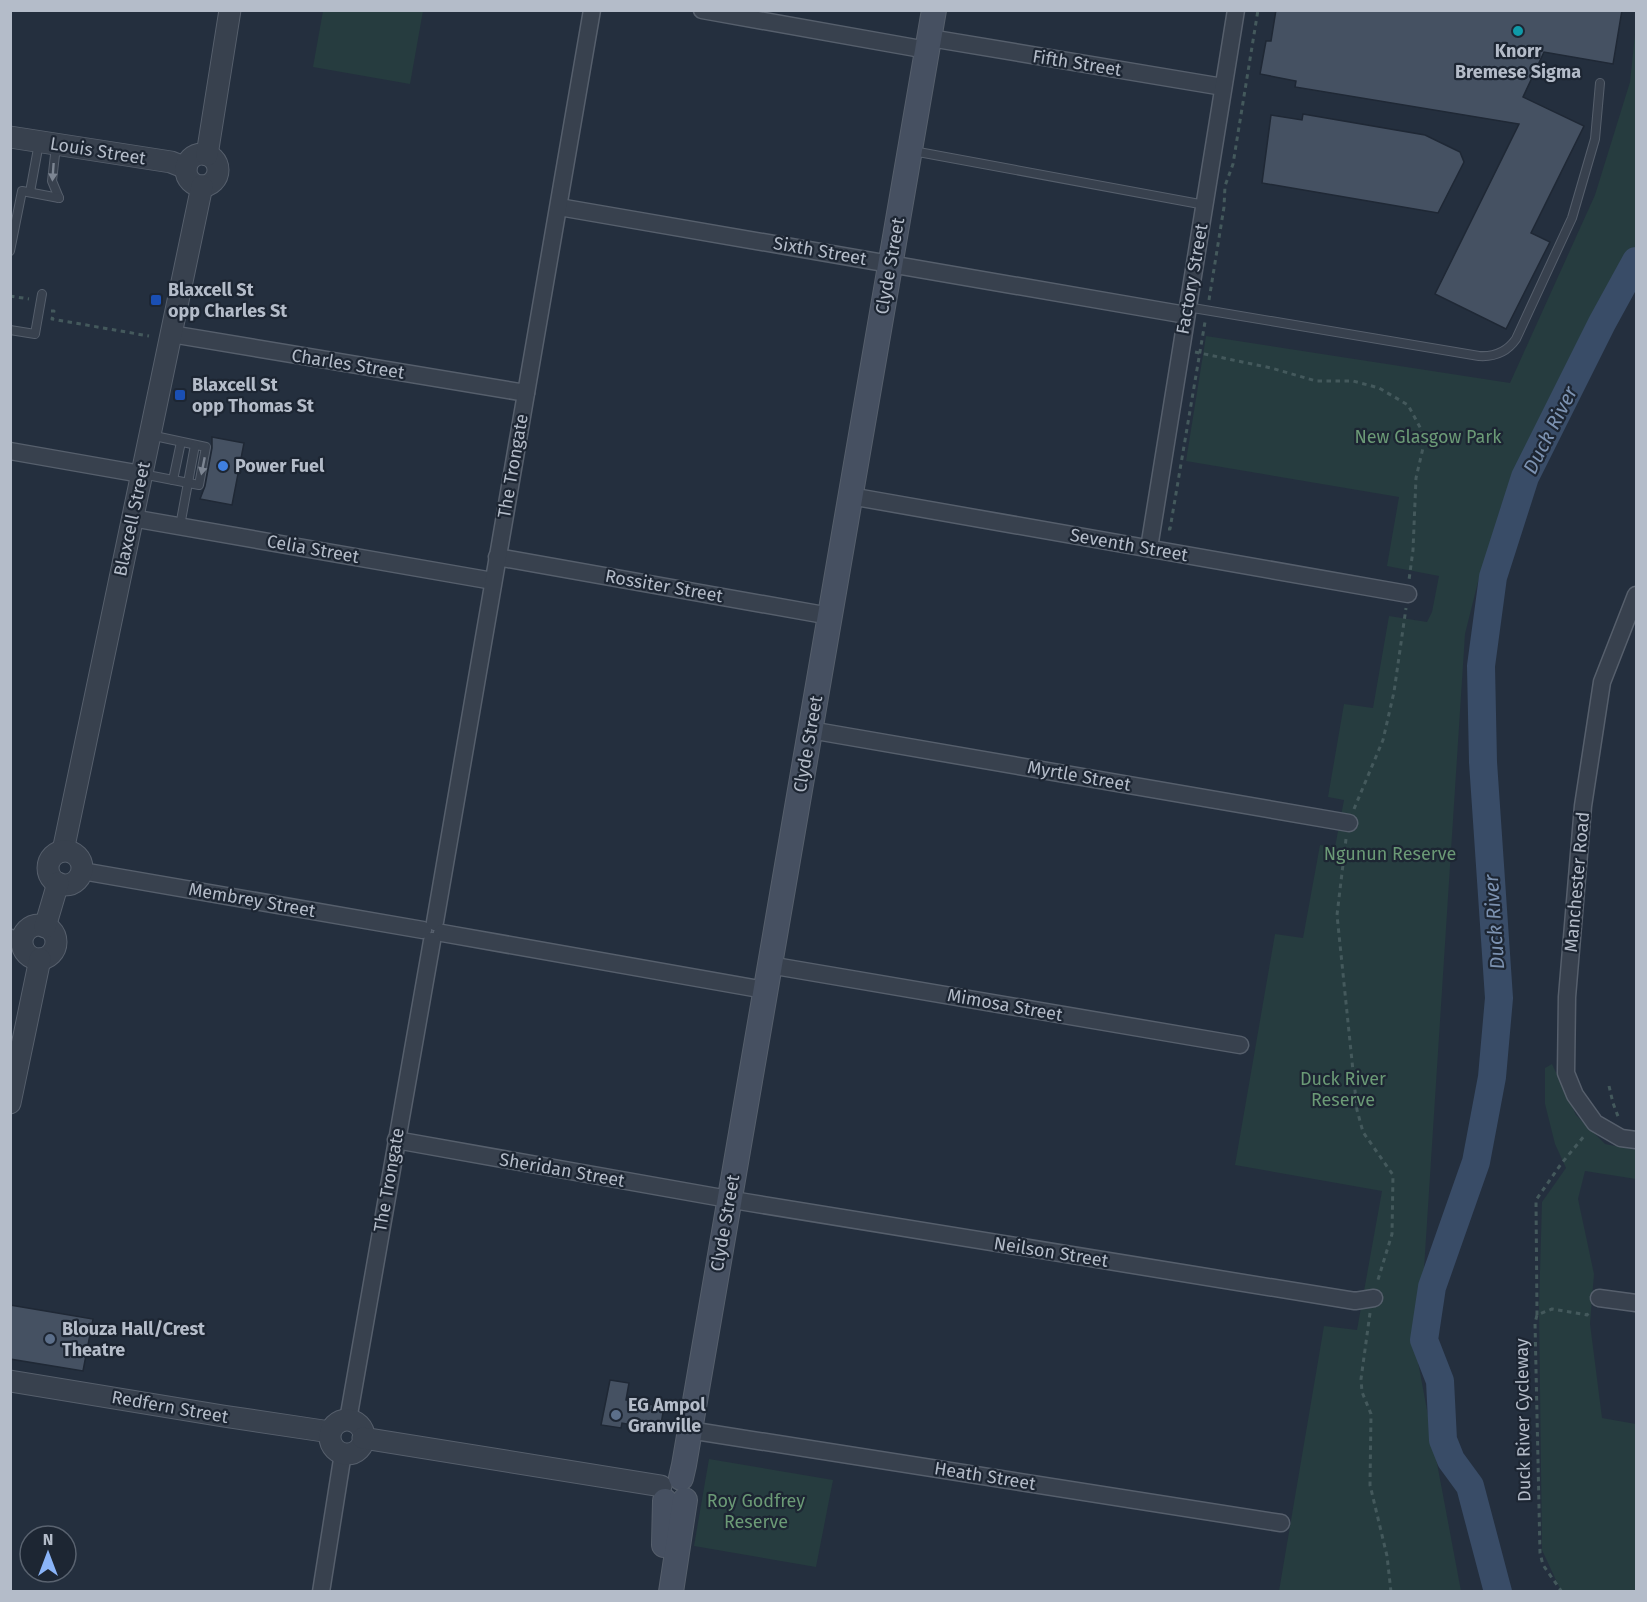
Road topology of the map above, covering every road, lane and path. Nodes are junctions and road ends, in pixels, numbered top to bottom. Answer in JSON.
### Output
{"nodes":[{"id":1,"x":230,"y":10,"type":"edge"},
{"id":2,"x":592,"y":10,"type":"edge"},
{"id":3,"x":702,"y":10,"type":"edge"},
{"id":4,"x":934,"y":10,"type":"edge"},
{"id":5,"x":1236,"y":10,"type":"edge"},
{"id":6,"x":1258,"y":10,"type":"edge"},
{"id":7,"x":928,"y":44,"type":"junction"},
{"id":8,"x":1600,"y":83,"type":"dead end"},
{"id":9,"x":1223,"y":87,"type":"junction"},
{"id":10,"x":10,"y":136,"type":"edge"},
{"id":11,"x":47,"y":143,"type":"junction"},
{"id":12,"x":910,"y":151,"type":"junction"},
{"id":13,"x":207,"y":155,"type":"junction"},
{"id":14,"x":186,"y":168,"type":"junction"},
{"id":15,"x":201,"y":186,"type":"junction"},
{"id":16,"x":30,"y":192,"type":"junction"},
{"id":17,"x":1204,"y":205,"type":"junction"},
{"id":18,"x":559,"y":207,"type":"junction"},
{"id":19,"x":10,"y":250,"type":"edge"},
{"id":20,"x":891,"y":263,"type":"junction"},
{"id":21,"x":42,"y":294,"type":"dead end"},
{"id":22,"x":49,"y":310,"type":"dead end"},
{"id":23,"x":1207,"y":310,"type":"junction"},
{"id":24,"x":1187,"y":311,"type":"junction"},
{"id":25,"x":10,"y":330,"type":"edge"},
{"id":26,"x":171,"y":334,"type":"junction"},
{"id":27,"x":149,"y":336,"type":"dead end"},
{"id":28,"x":1180,"y":348,"type":"junction"},
{"id":29,"x":1200,"y":352,"type":"junction"},
{"id":30,"x":526,"y":393,"type":"junction"},
{"id":31,"x":149,"y":435,"type":"junction"},
{"id":32,"x":181,"y":442,"type":"junction"},
{"id":33,"x":195,"y":445,"type":"junction"},
{"id":34,"x":10,"y":451,"type":"edge"},
{"id":35,"x":141,"y":474,"type":"junction"},
{"id":36,"x":172,"y":480,"type":"junction"},
{"id":37,"x":188,"y":483,"type":"junction"},
{"id":38,"x":850,"y":496,"type":"junction"},
{"id":39,"x":132,"y":518,"type":"junction"},
{"id":40,"x":180,"y":526,"type":"junction"},
{"id":41,"x":1152,"y":527,"type":"junction"},
{"id":42,"x":1149,"y":548,"type":"junction"},
{"id":43,"x":497,"y":557,"type":"junction"},
{"id":44,"x":494,"y":581,"type":"junction"},
{"id":45,"x":1408,"y":594,"type":"junction"},
{"id":46,"x":1636,"y":595,"type":"edge"},
{"id":47,"x":830,"y":616,"type":"junction"},
{"id":48,"x":810,"y":730,"type":"junction"},
{"id":49,"x":1349,"y":823,"type":"junction"},
{"id":50,"x":63,"y":851,"type":"junction"},
{"id":51,"x":82,"y":871,"type":"junction"},
{"id":52,"x":58,"y":883,"type":"junction"},
{"id":53,"x":45,"y":927,"type":"junction"},
{"id":54,"x":433,"y":932,"type":"junction"},
{"id":55,"x":17,"y":939,"type":"edge"},
{"id":56,"x":40,"y":959,"type":"junction"},
{"id":57,"x":770,"y":965,"type":"junction"},
{"id":58,"x":765,"y":990,"type":"junction"},
{"id":59,"x":1240,"y":1045,"type":"dead end"},
{"id":60,"x":1609,"y":1086,"type":"dead end"},
{"id":61,"x":10,"y":1103,"type":"edge"},
{"id":62,"x":1595,"y":1123,"type":"junction"},
{"id":63,"x":1629,"y":1139,"type":"edge"},
{"id":64,"x":396,"y":1140,"type":"junction"},
{"id":65,"x":729,"y":1199,"type":"junction"},
{"id":66,"x":1374,"y":1298,"type":"junction"},
{"id":67,"x":1599,"y":1298,"type":"joint"},
{"id":68,"x":1636,"y":1303,"type":"edge"},
{"id":69,"x":1537,"y":1315,"type":"junction"},
{"id":70,"x":10,"y":1381,"type":"edge"},
{"id":71,"x":348,"y":1420,"type":"junction"},
{"id":72,"x":689,"y":1430,"type":"junction"},
{"id":73,"x":330,"y":1432,"type":"junction"},
{"id":74,"x":363,"y":1438,"type":"junction"},
{"id":75,"x":343,"y":1453,"type":"junction"},
{"id":76,"x":673,"y":1491,"type":"junction"},
{"id":77,"x":1281,"y":1523,"type":"dead end"},
{"id":78,"x":321,"y":1592,"type":"edge"},
{"id":79,"x":656,"y":1592,"type":"edge"},
{"id":80,"x":671,"y":1592,"type":"edge"},
{"id":81,"x":1391,"y":1592,"type":"edge"},
{"id":82,"x":1562,"y":1592,"type":"edge"}],
"edges":[{"from":1,"to":13,"type":"street"},
{"from":2,"to":18,"type":"street","name":"The Trongate"},
{"from":3,"to":7,"type":"street","name":"Fifth Street"},
{"from":4,"to":7,"type":"main road","name":"Clyde Street"},
{"from":5,"to":9,"type":"street","name":"Factory Street"},
{"from":6,"to":23,"type":"path"},
{"from":7,"to":9,"type":"street","name":"Fifth Street"},
{"from":7,"to":12,"type":"main road","name":"Clyde Street"},
{"from":8,"to":23,"type":"lane"},
{"from":9,"to":17,"type":"street","name":"Factory Street"},
{"from":10,"to":11,"type":"street","name":"Louis Street"},
{"from":11,"to":14,"type":"street","name":"Louis Street"},
{"from":11,"to":16,"type":"lane"},
{"from":11,"to":16,"type":"lane","one_way":true},
{"from":12,"to":17,"type":"lane"},
{"from":12,"to":20,"type":"main road","name":"Clyde Street"},
{"from":13,"to":14,"type":"street"},
{"from":13,"to":15,"type":"street"},
{"from":14,"to":15,"type":"street"},
{"from":15,"to":26,"type":"street","name":"Blaxcell Street"},
{"from":16,"to":19,"type":"lane"},
{"from":17,"to":24,"type":"street","name":"Factory Street"},
{"from":18,"to":20,"type":"street","name":"Sixth Street"},
{"from":18,"to":30,"type":"street","name":"The Trongate"},
{"from":20,"to":24,"type":"street","name":"Sixth Street"},
{"from":20,"to":38,"type":"main road","name":"Clyde Street"},
{"from":21,"to":25,"type":"lane"},
{"from":22,"to":27,"type":"path"},
{"from":23,"to":24,"type":"lane"},
{"from":23,"to":29,"type":"path"},
{"from":24,"to":28,"type":"street","name":"Factory Street"},
{"from":26,"to":30,"type":"street","name":"Charles Street"},
{"from":26,"to":31,"type":"street","name":"Blaxcell Street"},
{"from":28,"to":29,"type":"path"},
{"from":28,"to":41,"type":"street","name":"Factory Street"},
{"from":29,"to":41,"type":"path"},
{"from":29,"to":45,"type":"path"},
{"from":30,"to":43,"type":"street","name":"The Trongate"},
{"from":31,"to":32,"type":"lane"},
{"from":31,"to":35,"type":"street","name":"Blaxcell Street"},
{"from":32,"to":33,"type":"lane"},
{"from":32,"to":36,"type":"lane"},
{"from":33,"to":37,"type":"lane"},
{"from":33,"to":37,"type":"lane","one_way":true},
{"from":34,"to":35,"type":"street"},
{"from":35,"to":36,"type":"lane"},
{"from":35,"to":39,"type":"street","name":"Blaxcell Street"},
{"from":36,"to":37,"type":"lane"},
{"from":37,"to":40,"type":"lane"},
{"from":38,"to":42,"type":"street","name":"Seventh Street"},
{"from":38,"to":47,"type":"main road","name":"Clyde Street"},
{"from":39,"to":40,"type":"street","name":"Celia Street"},
{"from":39,"to":50,"type":"street","name":"Blaxcell Street"},
{"from":40,"to":44,"type":"street","name":"Celia Street"},
{"from":41,"to":42,"type":"street","name":"Factory Street"},
{"from":42,"to":45,"type":"street","name":"Seventh Street"},
{"from":43,"to":44,"type":"street","name":"The Trongate"},
{"from":43,"to":47,"type":"street","name":"Rossiter Street"},
{"from":44,"to":54,"type":"street","name":"The Trongate"},
{"from":45,"to":49,"type":"path"},
{"from":46,"to":62,"type":"street","name":"Manchester Road"},
{"from":47,"to":48,"type":"main road","name":"Clyde Street"},
{"from":48,"to":49,"type":"street","name":"Myrtle Street"},
{"from":48,"to":57,"type":"main road","name":"Clyde Street"},
{"from":49,"to":66,"type":"path"},
{"from":50,"to":51,"type":"street"},
{"from":50,"to":52,"type":"street"},
{"from":51,"to":52,"type":"street"},
{"from":51,"to":54,"type":"street","name":"Membrey Street"},
{"from":52,"to":53,"type":"street"},
{"from":53,"to":55,"type":"street"},
{"from":53,"to":56,"type":"street"},
{"from":54,"to":58,"type":"street","name":"Membrey Street"},
{"from":54,"to":64,"type":"street","name":"The Trongate"},
{"from":55,"to":56,"type":"street"},
{"from":56,"to":61,"type":"street"},
{"from":57,"to":58,"type":"main road","name":"Clyde Street"},
{"from":57,"to":59,"type":"street","name":"Mimosa Street"},
{"from":58,"to":65,"type":"main road","name":"Clyde Street"},
{"from":60,"to":63,"type":"path"},
{"from":62,"to":63,"type":"street","name":"Manchester Road"},
{"from":62,"to":69,"type":"path"},
{"from":64,"to":65,"type":"street","name":"Sheridan Street"},
{"from":64,"to":71,"type":"street","name":"The Trongate"},
{"from":65,"to":66,"type":"street","name":"Neilson Street"},
{"from":65,"to":72,"type":"main road","name":"Clyde Street"},
{"from":66,"to":81,"type":"path"},
{"from":67,"to":68,"type":"street"},
{"from":67,"to":69,"type":"path","name":"Duck River Cycleway"},
{"from":69,"to":82,"type":"path","name":"Duck River Cycleway"},
{"from":70,"to":73,"type":"street","name":"Redfern Street"},
{"from":71,"to":73,"type":"street"},
{"from":71,"to":74,"type":"street"},
{"from":72,"to":76,"type":"main road","name":"Clyde Street"},
{"from":72,"to":77,"type":"street","name":"Heath Street"},
{"from":73,"to":75,"type":"street"},
{"from":74,"to":75,"type":"street"},
{"from":74,"to":76,"type":"street"},
{"from":75,"to":78,"type":"street"},
{"from":76,"to":79,"type":"main road","name":"Clyde Street"},
{"from":76,"to":80,"type":"main road","name":"Clyde Street"}]}
